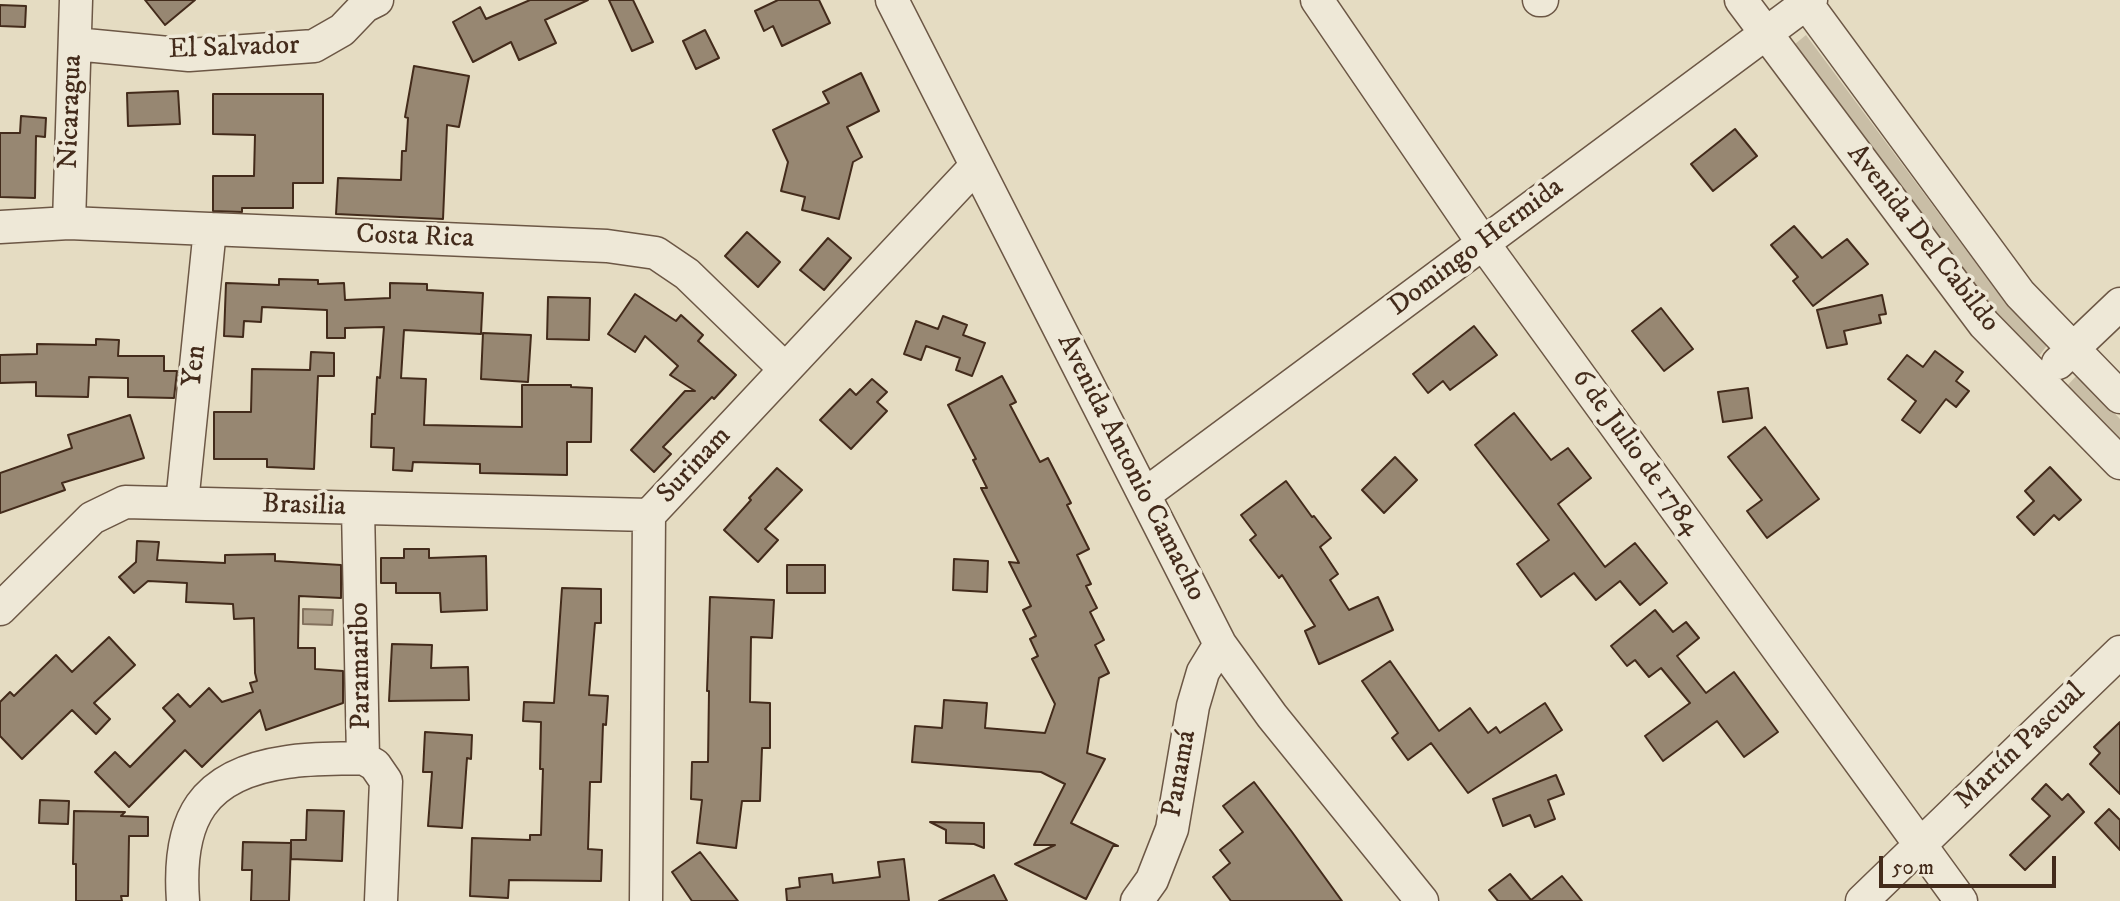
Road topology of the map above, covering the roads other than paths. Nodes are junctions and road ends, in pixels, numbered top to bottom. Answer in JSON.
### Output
{"nodes":[{"id":1,"x":76,"y":0,"type":"edge"},
{"id":2,"x":892,"y":0,"type":"edge"},
{"id":3,"x":1317,"y":0,"type":"edge"},
{"id":4,"x":1741,"y":0,"type":"edge"},
{"id":5,"x":1807,"y":1,"type":"edge"},
{"id":6,"x":369,"y":2,"type":"edge"},
{"id":7,"x":1765,"y":34,"type":"junction"},
{"id":8,"x":75,"y":44,"type":"junction"},
{"id":9,"x":976,"y":166,"type":"junction"},
{"id":10,"x":69,"y":223,"type":"junction"},
{"id":11,"x":0,"y":228,"type":"edge"},
{"id":12,"x":210,"y":229,"type":"junction"},
{"id":13,"x":1483,"y":243,"type":"junction"},
{"id":14,"x":2120,"y":304,"type":"edge"},
{"id":15,"x":2074,"y":349,"type":"junction"},
{"id":16,"x":785,"y":369,"type":"junction"},
{"id":17,"x":2039,"y":380,"type":"junction"},
{"id":18,"x":2120,"y":397,"type":"edge"},
{"id":19,"x":2120,"y":463,"type":"edge"},
{"id":20,"x":1144,"y":495,"type":"junction"},
{"id":21,"x":183,"y":503,"type":"junction"},
{"id":22,"x":358,"y":508,"type":"junction"},
{"id":23,"x":649,"y":515,"type":"junction"},
{"id":24,"x":0,"y":609,"type":"edge"},
{"id":25,"x":1220,"y":644,"type":"junction"},
{"id":26,"x":2120,"y":652,"type":"edge"},
{"id":27,"x":363,"y":758,"type":"junction"},
{"id":28,"x":1919,"y":845,"type":"junction"},
{"id":29,"x":183,"y":901,"type":"edge"},
{"id":30,"x":381,"y":901,"type":"edge"},
{"id":31,"x":646,"y":901,"type":"edge"},
{"id":32,"x":1137,"y":901,"type":"edge"},
{"id":33,"x":1422,"y":901,"type":"edge"},
{"id":34,"x":1862,"y":901,"type":"edge"},
{"id":35,"x":1961,"y":901,"type":"edge"}],
"edges":[{"from":1,"to":8,"type":"street","name":"Nicaragua"},
{"from":2,"to":9,"type":"street","name":"Avenida Antonio Camacho"},
{"from":3,"to":13,"type":"street","name":"6 de Julio de 1784"},
{"from":4,"to":7,"type":"street","name":"Avenida Del Cabildo"},
{"from":5,"to":7,"type":"street","name":"Domingo Hermida"},
{"from":5,"to":15,"type":"street","name":"Avenida Del Cabildo"},
{"from":6,"to":8,"type":"street","name":"El Salvador"},
{"from":7,"to":13,"type":"street","name":"Domingo Hermida"},
{"from":7,"to":17,"type":"street","name":"Avenida Del Cabildo"},
{"from":8,"to":10,"type":"street","name":"Nicaragua"},
{"from":9,"to":16,"type":"street","name":"Surinam"},
{"from":9,"to":20,"type":"street","name":"Avenida Antonio Camacho"},
{"from":10,"to":11,"type":"street","name":"Costa Rica"},
{"from":10,"to":12,"type":"street","name":"Costa Rica"},
{"from":12,"to":16,"type":"street","name":"Costa Rica"},
{"from":12,"to":21,"type":"street","name":"Yen"},
{"from":13,"to":20,"type":"street","name":"Domingo Hermida"},
{"from":13,"to":28,"type":"street","name":"6 de Julio de 1784"},
{"from":14,"to":15,"type":"street"},
{"from":15,"to":17,"type":"street"},
{"from":15,"to":18,"type":"street","name":"Avenida Del Cabildo"},
{"from":16,"to":23,"type":"street","name":"Surinam"},
{"from":17,"to":19,"type":"street","name":"Avenida Del Cabildo"},
{"from":20,"to":25,"type":"street","name":"Avenida Antonio Camacho"},
{"from":21,"to":22,"type":"street","name":"Brasilia"},
{"from":21,"to":24,"type":"street","name":"Brasilia"},
{"from":22,"to":23,"type":"street","name":"Brasilia"},
{"from":22,"to":27,"type":"street","name":"Paramaribo"},
{"from":23,"to":31,"type":"street","name":"Surinam"},
{"from":25,"to":32,"type":"street","name":"Panamá"},
{"from":25,"to":33,"type":"street","name":"Avenida Antonio Camacho"},
{"from":26,"to":28,"type":"street","name":"Martín Pascual"},
{"from":27,"to":29,"type":"street","name":"Paramaribo"},
{"from":27,"to":30,"type":"street"},
{"from":28,"to":34,"type":"street","name":"Martín Pascual"},
{"from":28,"to":35,"type":"street","name":"6 de Julio de 1784"}]}
